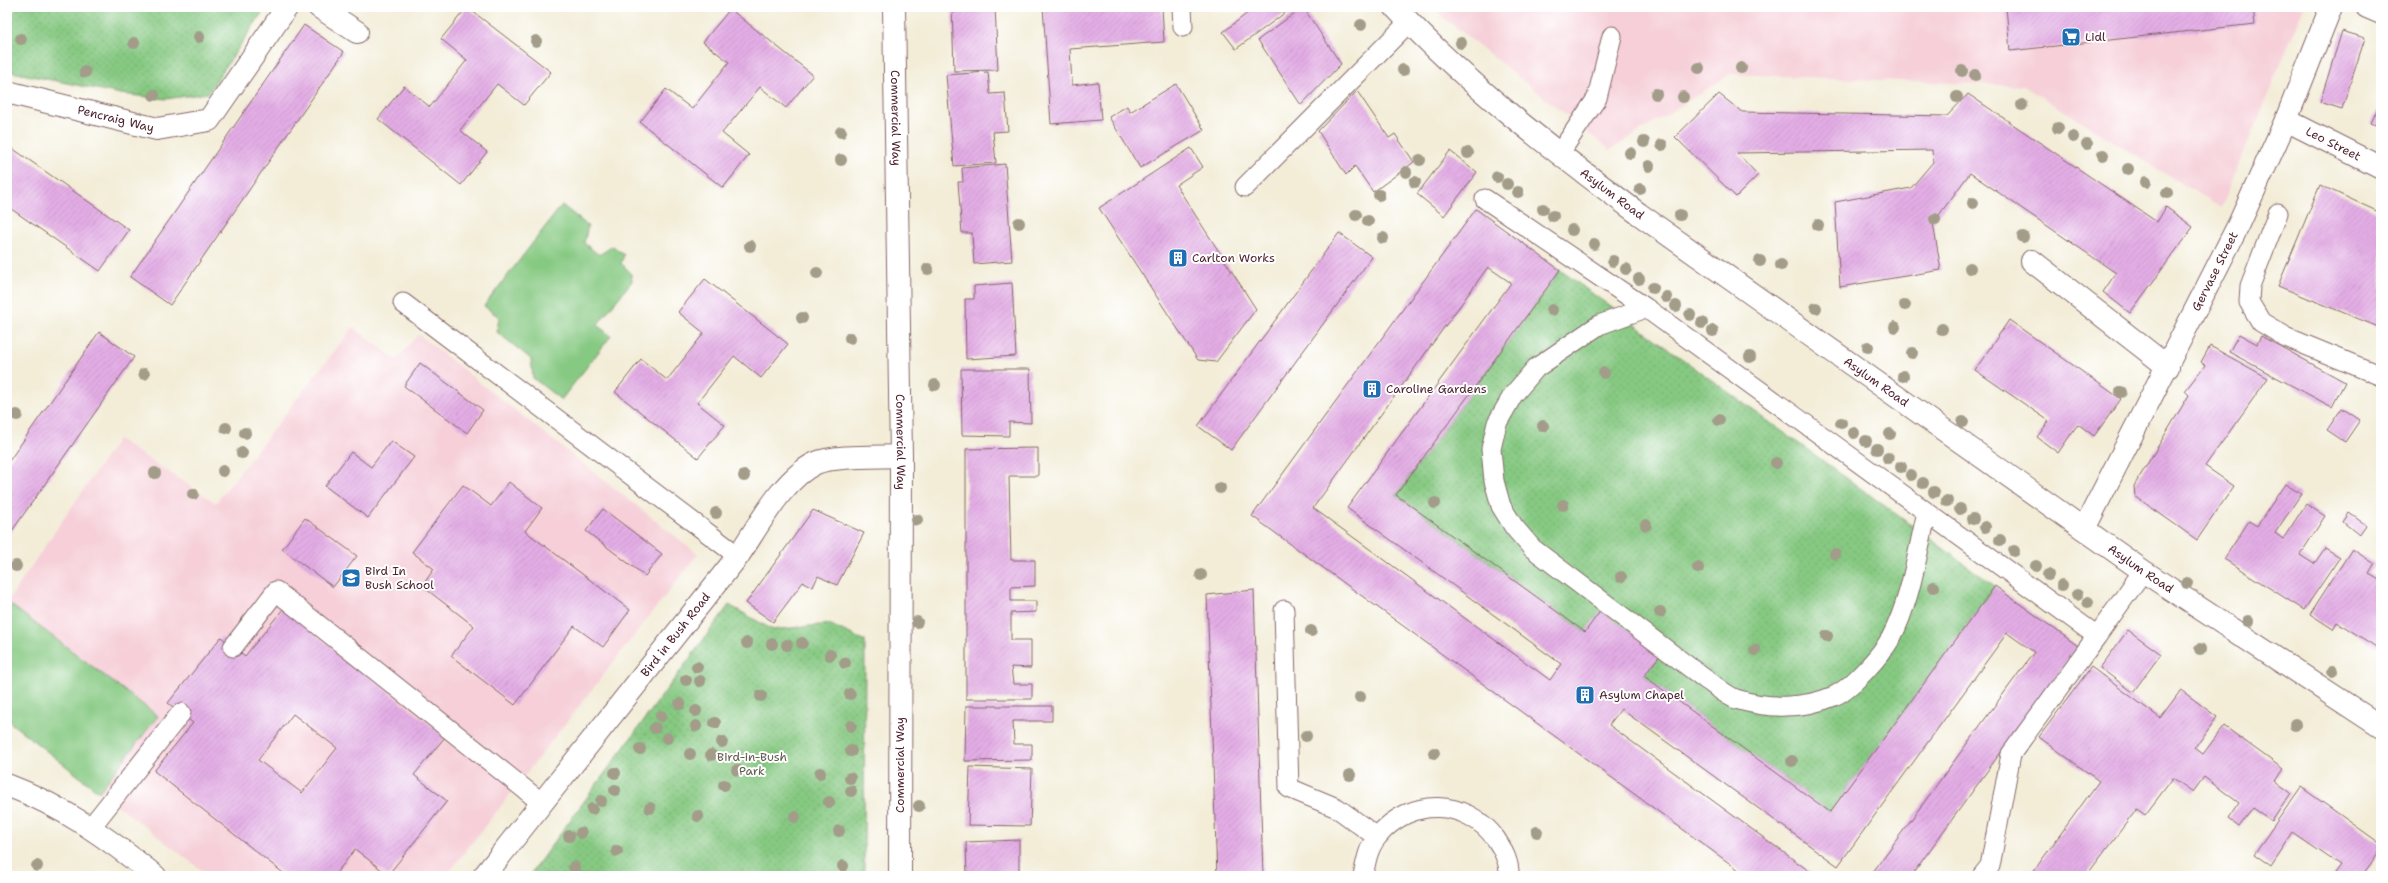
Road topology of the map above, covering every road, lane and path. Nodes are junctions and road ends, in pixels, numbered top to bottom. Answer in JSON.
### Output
{"nodes":[{"id":1,"x":287,"y":7,"type":"edge"},
{"id":2,"x":319,"y":7,"type":"edge"},
{"id":3,"x":894,"y":7,"type":"edge"},
{"id":4,"x":1182,"y":7,"type":"edge"},
{"id":5,"x":2331,"y":7,"type":"edge"},
{"id":6,"x":2367,"y":7,"type":"edge"},
{"id":7,"x":2381,"y":13,"type":"edge"},
{"id":8,"x":1402,"y":15,"type":"edge"},
{"id":9,"x":1183,"y":27,"type":"dead end"},
{"id":10,"x":357,"y":32,"type":"dead end"},
{"id":11,"x":1612,"y":36,"type":"dead end"},
{"id":12,"x":7,"y":92,"type":"edge"},
{"id":13,"x":2286,"y":120,"type":"junction"},
{"id":14,"x":1559,"y":154,"type":"junction"},
{"id":15,"x":2381,"y":168,"type":"edge"},
{"id":16,"x":1245,"y":187,"type":"dead end"},
{"id":17,"x":1485,"y":198,"type":"dead end"},
{"id":18,"x":2278,"y":213,"type":"dead end"},
{"id":19,"x":2032,"y":261,"type":"dead end"},
{"id":20,"x":403,"y":304,"type":"dead end"},
{"id":21,"x":1646,"y":308,"type":"junction"},
{"id":22,"x":2168,"y":366,"type":"junction"},
{"id":23,"x":2381,"y":376,"type":"edge"},
{"id":24,"x":901,"y":456,"type":"junction"},
{"id":25,"x":1927,"y":512,"type":"junction"},
{"id":26,"x":2084,"y":529,"type":"junction"},
{"id":27,"x":738,"y":556,"type":"junction"},
{"id":28,"x":2144,"y":571,"type":"junction"},
{"id":29,"x":1284,"y":610,"type":"dead end"},
{"id":30,"x":2097,"y":636,"type":"junction"},
{"id":31,"x":233,"y":647,"type":"dead end"},
{"id":32,"x":181,"y":713,"type":"dead end"},
{"id":33,"x":2381,"y":727,"type":"edge"},
{"id":34,"x":7,"y":785,"type":"edge"},
{"id":35,"x":542,"y":803,"type":"junction"},
{"id":36,"x":91,"y":827,"type":"junction"},
{"id":37,"x":1377,"y":837,"type":"junction"},
{"id":38,"x":155,"y":876,"type":"edge"},
{"id":39,"x":484,"y":876,"type":"edge"},
{"id":40,"x":900,"y":876,"type":"edge"},
{"id":41,"x":1363,"y":876,"type":"edge"},
{"id":42,"x":1509,"y":876,"type":"edge"},
{"id":43,"x":1982,"y":876,"type":"edge"}],
"edges":[{"from":1,"to":12,"type":"street","name":"Pencraig Way"},
{"from":2,"to":10,"type":"street"},
{"from":3,"to":24,"type":"street","name":"Commercial Way"},
{"from":4,"to":9,"type":"lane"},
{"from":5,"to":13,"type":"street","name":"Gervase Street"},
{"from":6,"to":7,"type":"street"},
{"from":8,"to":14,"type":"street","name":"Asylum Road"},
{"from":8,"to":16,"type":"lane"},
{"from":11,"to":14,"type":"lane"},
{"from":13,"to":15,"type":"street","name":"Leo Street"},
{"from":13,"to":22,"type":"street","name":"Gervase Street"},
{"from":14,"to":26,"type":"street","name":"Asylum Road"},
{"from":17,"to":21,"type":"lane"},
{"from":18,"to":23,"type":"lane"},
{"from":19,"to":22,"type":"street"},
{"from":20,"to":27,"type":"lane"},
{"from":21,"to":25,"type":"lane"},
{"from":21,"to":25,"type":"lane"},
{"from":22,"to":26,"type":"street","name":"Gervase Street"},
{"from":24,"to":27,"type":"street","name":"Bird in Bush Road"},
{"from":24,"to":40,"type":"street","name":"Commercial Way"},
{"from":25,"to":30,"type":"lane"},
{"from":26,"to":28,"type":"street","name":"Asylum Road"},
{"from":27,"to":35,"type":"street","name":"Bird in Bush Road"},
{"from":28,"to":30,"type":"lane"},
{"from":28,"to":33,"type":"street","name":"Asylum Road"},
{"from":29,"to":37,"type":"lane"},
{"from":30,"to":43,"type":"lane"},
{"from":31,"to":35,"type":"lane"},
{"from":32,"to":36,"type":"lane"},
{"from":34,"to":36,"type":"street"},
{"from":35,"to":39,"type":"street","name":"Bird in Bush Road"},
{"from":36,"to":38,"type":"street"},
{"from":37,"to":41,"type":"lane"},
{"from":37,"to":42,"type":"lane"}]}
